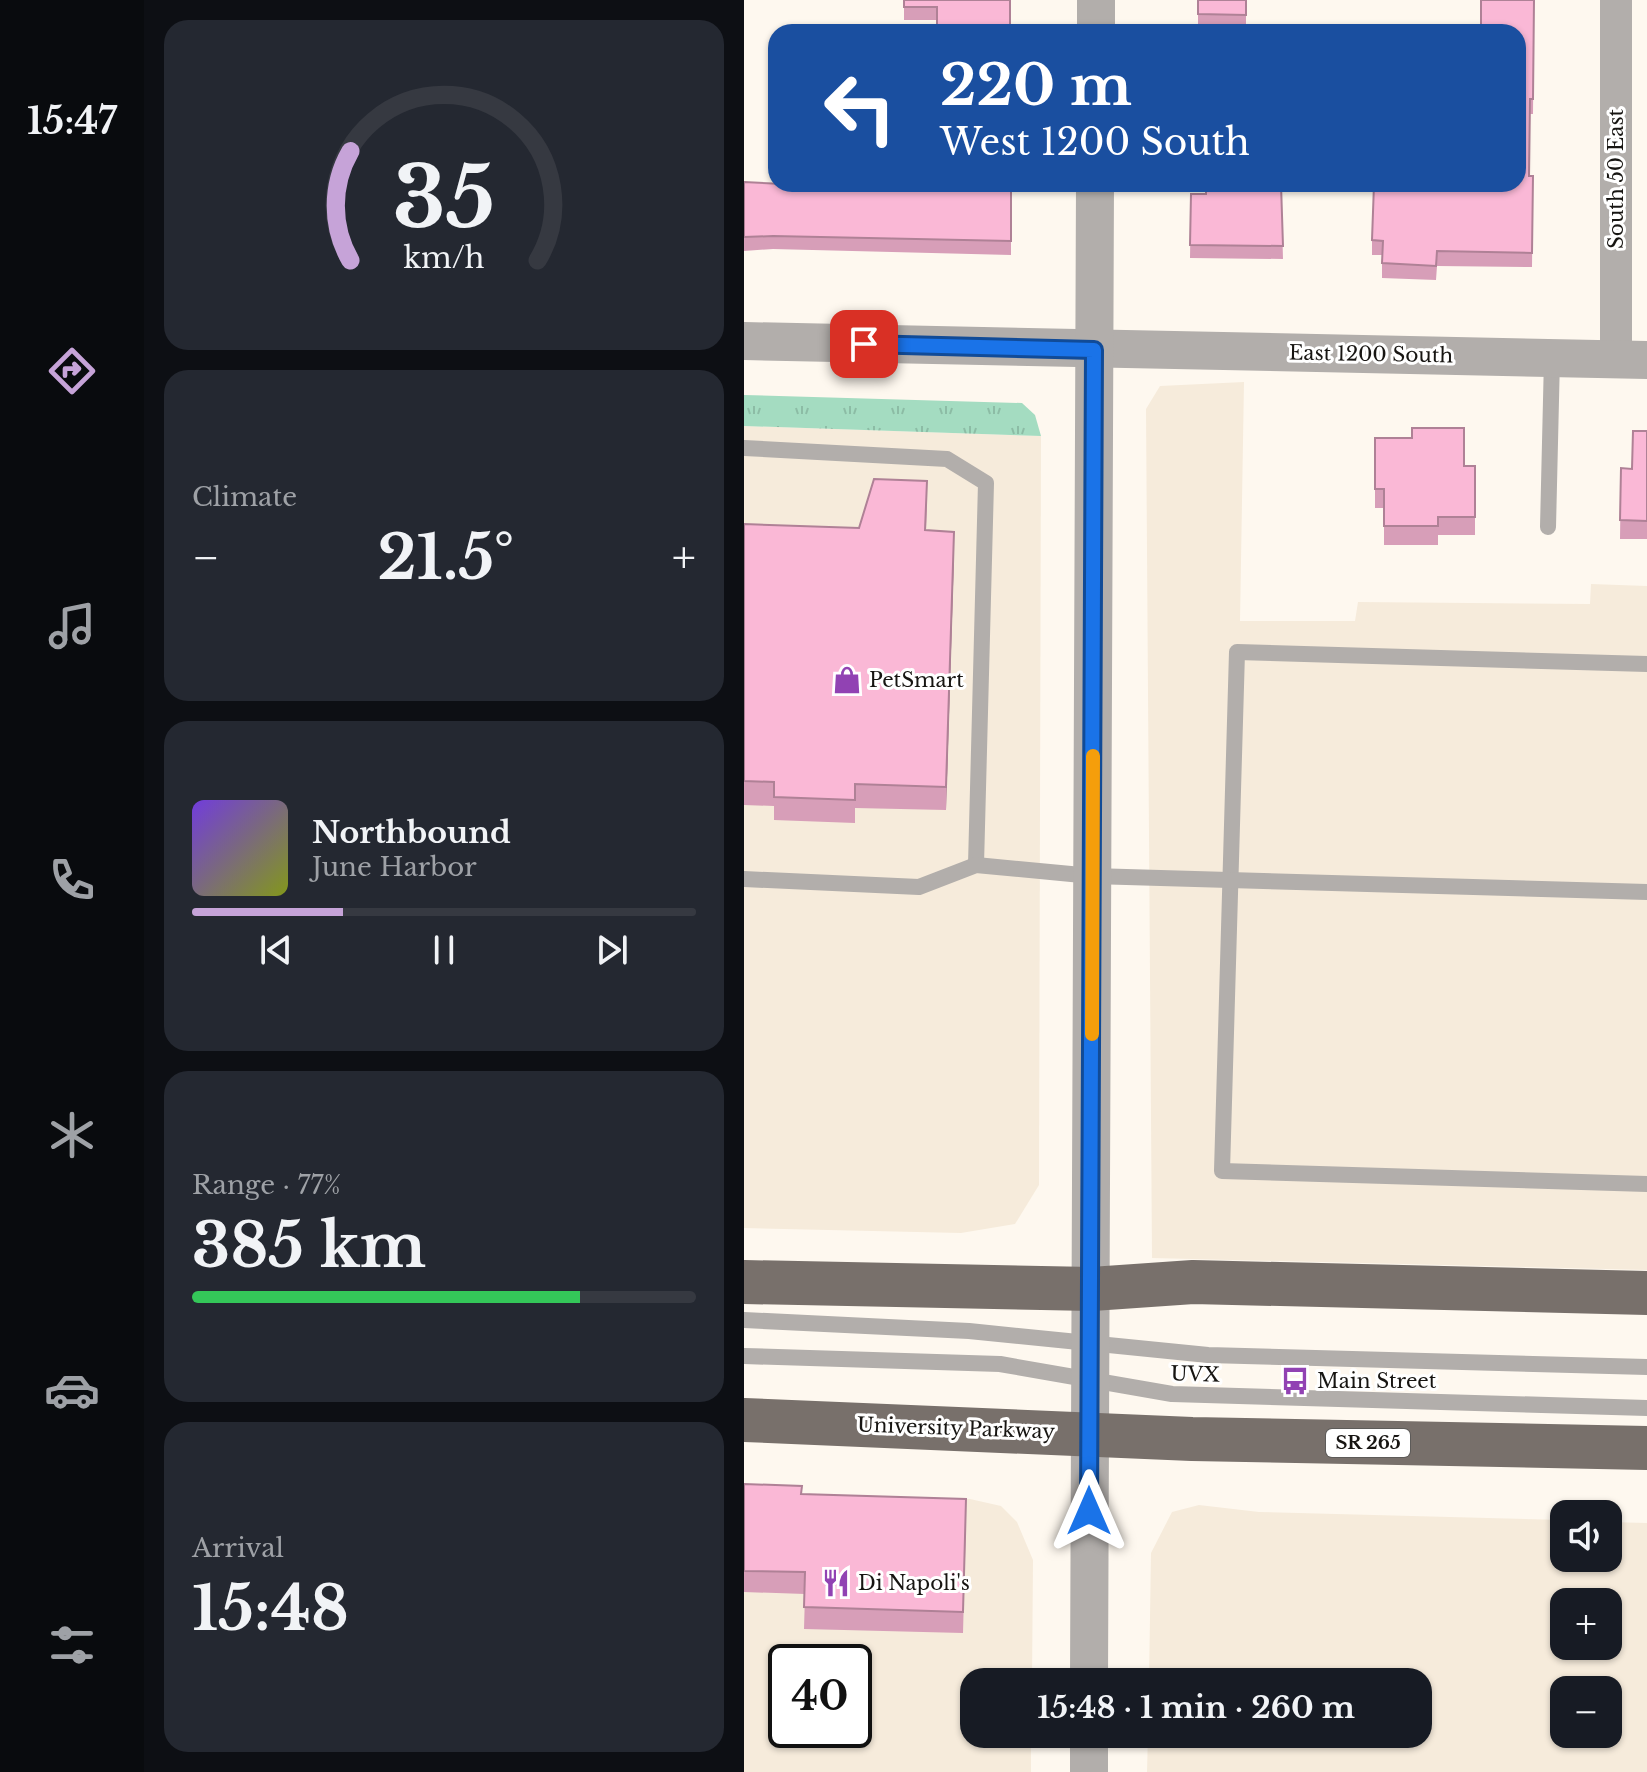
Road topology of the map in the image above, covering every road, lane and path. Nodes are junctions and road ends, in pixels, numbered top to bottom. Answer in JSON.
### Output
{"nodes":[{"id":1,"x":1096,"y":0,"type":"edge"},
{"id":2,"x":1616,"y":0,"type":"edge"},
{"id":3,"x":1096,"y":24,"type":"edge"},
{"id":4,"x":1095,"y":192,"type":"edge"},
{"id":5,"x":744,"y":341,"type":"edge"},
{"id":6,"x":1094,"y":350,"type":"junction"},
{"id":7,"x":1552,"y":358,"type":"junction"},
{"id":8,"x":1632,"y":359,"type":"edge"},
{"id":9,"x":744,"y":448,"type":"edge"},
{"id":10,"x":1548,"y":527,"type":"dead end"},
{"id":11,"x":1647,"y":664,"type":"edge"},
{"id":12,"x":976,"y":865,"type":"junction"},
{"id":13,"x":1092,"y":876,"type":"junction"},
{"id":14,"x":744,"y":879,"type":"edge"},
{"id":15,"x":1231,"y":880,"type":"junction"},
{"id":16,"x":1647,"y":892,"type":"edge"},
{"id":17,"x":1647,"y":1184,"type":"edge"},
{"id":18,"x":744,"y":1282,"type":"edge"},
{"id":19,"x":1092,"y":1289,"type":"junction"},
{"id":20,"x":1647,"y":1293,"type":"edge"},
{"id":21,"x":744,"y":1320,"type":"edge"},
{"id":22,"x":744,"y":1356,"type":"edge"},
{"id":23,"x":1090,"y":1362,"type":"junction"},
{"id":24,"x":1647,"y":1367,"type":"edge"},
{"id":25,"x":1647,"y":1408,"type":"edge"},
{"id":26,"x":744,"y":1420,"type":"edge"},
{"id":27,"x":1089,"y":1432,"type":"junction"},
{"id":28,"x":1647,"y":1448,"type":"edge"},
{"id":29,"x":1089,"y":1668,"type":"edge"},
{"id":30,"x":1089,"y":1748,"type":"edge"},
{"id":31,"x":1089,"y":1772,"type":"edge"}],
"edges":[{"from":1,"to":3,"type":"street"},
{"from":2,"to":8,"type":"street","name":"South 50 East"},
{"from":4,"to":6,"type":"street"},
{"from":5,"to":6,"type":"street","name":"East 1200 South"},
{"from":6,"to":7,"type":"street","name":"East 1200 South"},
{"from":6,"to":13,"type":"street"},
{"from":7,"to":8,"type":"street","name":"East 1200 South"},
{"from":7,"to":10,"type":"lane"},
{"from":9,"to":12,"type":"lane"},
{"from":11,"to":15,"type":"lane"},
{"from":12,"to":13,"type":"lane"},
{"from":12,"to":14,"type":"lane"},
{"from":13,"to":15,"type":"lane"},
{"from":13,"to":19,"type":"street"},
{"from":15,"to":16,"type":"lane"},
{"from":15,"to":17,"type":"lane"},
{"from":18,"to":19,"type":"main road"},
{"from":19,"to":20,"type":"main road"},
{"from":19,"to":23,"type":"street"},
{"from":21,"to":23,"type":"lane","name":"UVX"},
{"from":22,"to":23,"type":"lane","name":"UVX"},
{"from":23,"to":24,"type":"lane","name":"UVX"},
{"from":23,"to":25,"type":"lane","name":"UVX"},
{"from":23,"to":27,"type":"street"},
{"from":26,"to":27,"type":"main road","name":"University Parkway","number":"SR 265"},
{"from":27,"to":28,"type":"main road","name":"University Parkway","number":"SR 265"},
{"from":27,"to":29,"type":"street"},
{"from":30,"to":31,"type":"street"}]}
